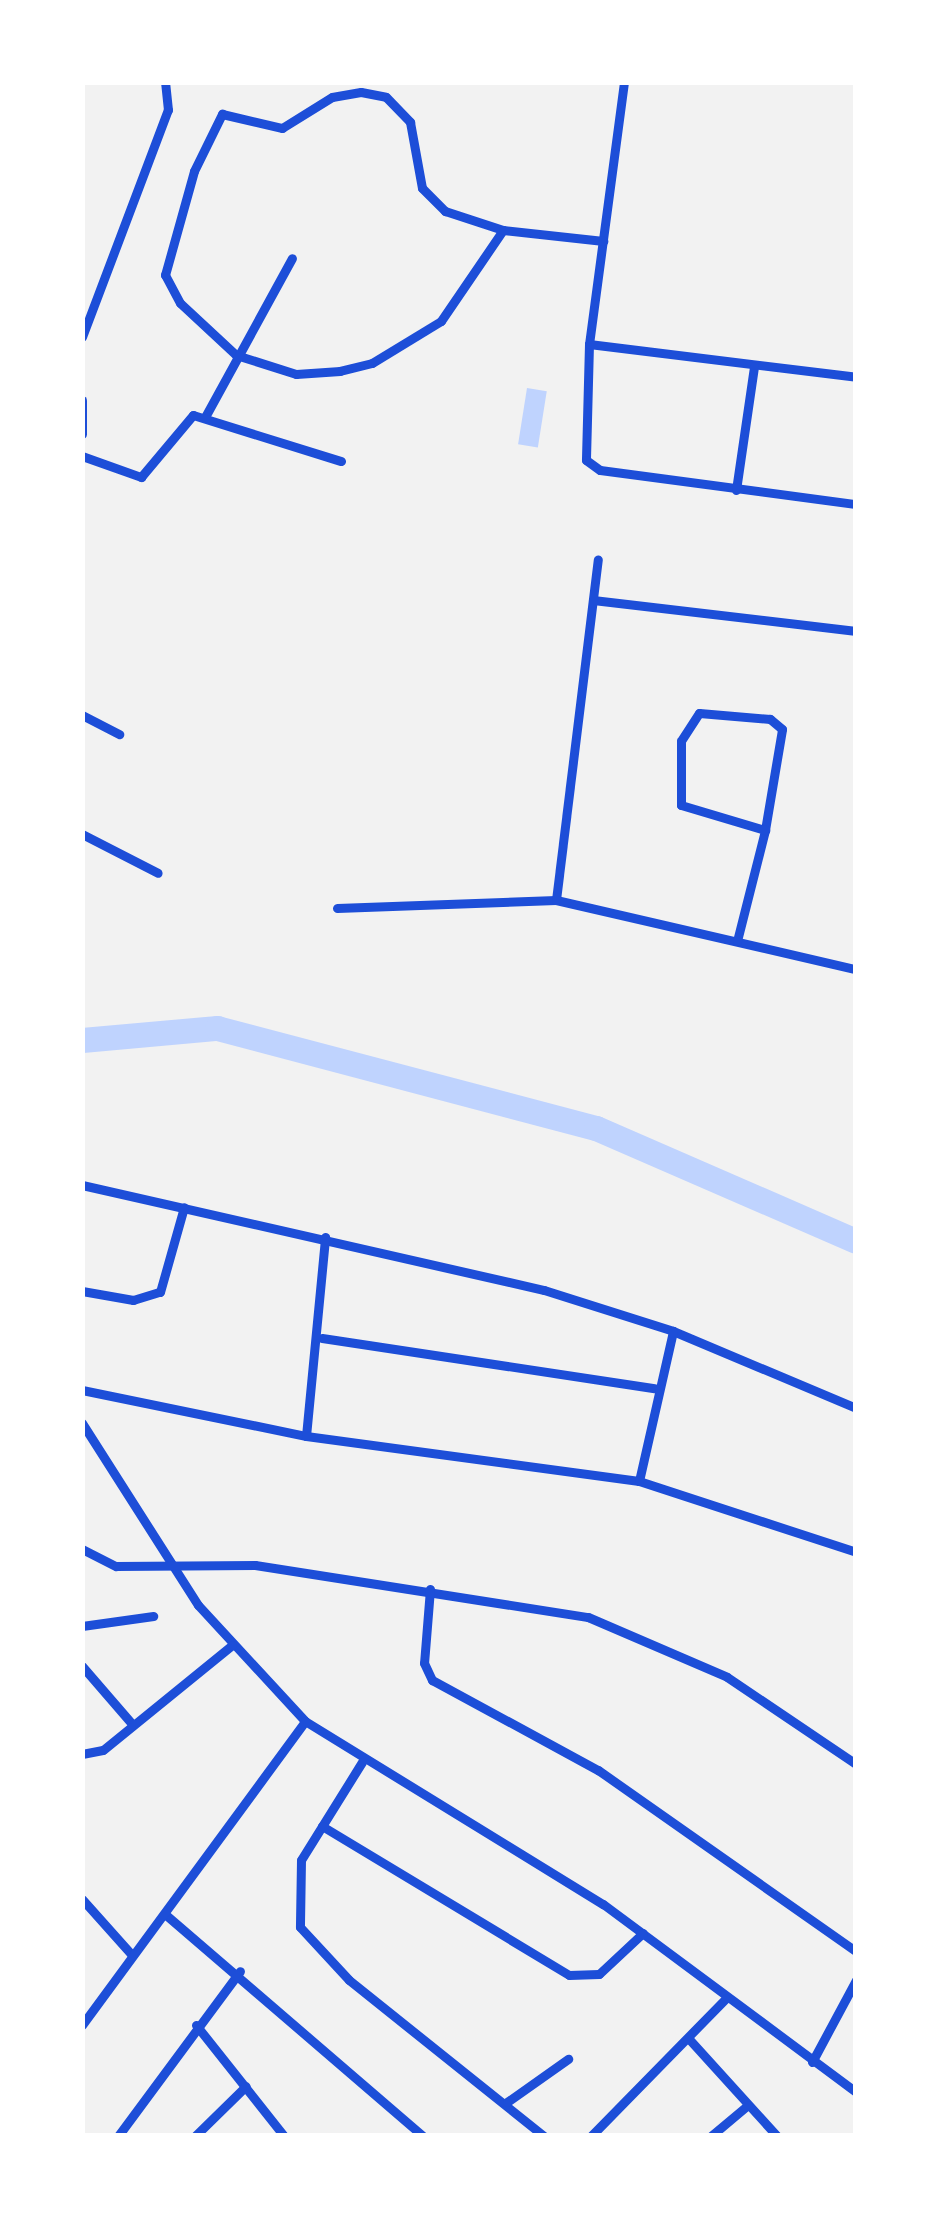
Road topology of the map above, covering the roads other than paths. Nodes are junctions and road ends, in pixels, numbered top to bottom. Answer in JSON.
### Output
{"nodes":[{"id":1,"x":165,"y":82,"type":"edge"},
{"id":2,"x":624,"y":82,"type":"edge"},
{"id":3,"x":503,"y":230,"type":"junction"},
{"id":4,"x":603,"y":241,"type":"junction"},
{"id":5,"x":292,"y":258,"type":"dead end"},
{"id":6,"x":82,"y":338,"type":"edge"},
{"id":7,"x":589,"y":344,"type":"junction"},
{"id":8,"x":236,"y":355,"type":"junction"},
{"id":9,"x":754,"y":366,"type":"junction"},
{"id":10,"x":856,"y":376,"type":"edge"},
{"id":11,"x":82,"y":400,"type":"edge"},
{"id":12,"x":204,"y":417,"type":"junction"},
{"id":13,"x":82,"y":434,"type":"edge"},
{"id":14,"x":82,"y":456,"type":"edge"},
{"id":15,"x":341,"y":461,"type":"dead end"},
{"id":16,"x":736,"y":490,"type":"junction"},
{"id":17,"x":856,"y":504,"type":"edge"},
{"id":18,"x":598,"y":560,"type":"dead end"},
{"id":19,"x":593,"y":600,"type":"junction"},
{"id":20,"x":856,"y":631,"type":"edge"},
{"id":21,"x":82,"y":716,"type":"edge"},
{"id":22,"x":119,"y":734,"type":"dead end"},
{"id":23,"x":764,"y":830,"type":"junction"},
{"id":24,"x":82,"y":834,"type":"edge"},
{"id":25,"x":158,"y":873,"type":"dead end"},
{"id":26,"x":556,"y":900,"type":"junction"},
{"id":27,"x":337,"y":908,"type":"dead end"},
{"id":28,"x":737,"y":941,"type":"junction"},
{"id":29,"x":855,"y":968,"type":"edge"},
{"id":30,"x":82,"y":1186,"type":"edge"},
{"id":31,"x":184,"y":1207,"type":"junction"},
{"id":32,"x":326,"y":1237,"type":"junction"},
{"id":33,"x":82,"y":1290,"type":"edge"},
{"id":34,"x":673,"y":1331,"type":"junction"},
{"id":35,"x":322,"y":1338,"type":"junction"},
{"id":36,"x":654,"y":1388,"type":"junction"},
{"id":37,"x":82,"y":1390,"type":"edge"},
{"id":38,"x":856,"y":1408,"type":"edge"},
{"id":39,"x":82,"y":1423,"type":"edge"},
{"id":40,"x":306,"y":1436,"type":"junction"},
{"id":41,"x":640,"y":1481,"type":"junction"},
{"id":42,"x":82,"y":1548,"type":"edge"},
{"id":43,"x":856,"y":1552,"type":"edge"},
{"id":44,"x":172,"y":1564,"type":"junction"},
{"id":45,"x":430,"y":1589,"type":"junction"},
{"id":46,"x":152,"y":1616,"type":"dead end"},
{"id":47,"x":82,"y":1626,"type":"edge"},
{"id":48,"x":232,"y":1645,"type":"junction"},
{"id":49,"x":82,"y":1666,"type":"edge"},
{"id":50,"x":306,"y":1720,"type":"junction"},
{"id":51,"x":132,"y":1724,"type":"junction"},
{"id":52,"x":82,"y":1754,"type":"edge"},
{"id":53,"x":362,"y":1762,"type":"junction"},
{"id":54,"x":856,"y":1764,"type":"edge"},
{"id":55,"x":322,"y":1826,"type":"junction"},
{"id":56,"x":82,"y":1899,"type":"edge"},
{"id":57,"x":87,"y":1912,"type":"edge"},
{"id":58,"x":166,"y":1915,"type":"junction"},
{"id":59,"x":643,"y":1934,"type":"junction"},
{"id":60,"x":856,"y":1951,"type":"edge"},
{"id":61,"x":132,"y":1956,"type":"junction"},
{"id":62,"x":240,"y":1971,"type":"junction"},
{"id":63,"x":856,"y":1980,"type":"edge"},
{"id":64,"x":725,"y":1999,"type":"junction"},
{"id":65,"x":82,"y":2025,"type":"edge"},
{"id":66,"x":196,"y":2025,"type":"junction"},
{"id":67,"x":689,"y":2039,"type":"junction"},
{"id":68,"x":568,"y":2059,"type":"dead end"},
{"id":69,"x":812,"y":2062,"type":"junction"},
{"id":70,"x":246,"y":2086,"type":"junction"},
{"id":71,"x":856,"y":2092,"type":"edge"},
{"id":72,"x":507,"y":2102,"type":"junction"},
{"id":73,"x":748,"y":2104,"type":"junction"},
{"id":74,"x":118,"y":2136,"type":"edge"},
{"id":75,"x":195,"y":2136,"type":"edge"},
{"id":76,"x":284,"y":2136,"type":"edge"},
{"id":77,"x":423,"y":2136,"type":"edge"},
{"id":78,"x":544,"y":2136,"type":"edge"},
{"id":79,"x":591,"y":2136,"type":"edge"},
{"id":80,"x":711,"y":2136,"type":"edge"},
{"id":81,"x":777,"y":2136,"type":"edge"}],
"edges":[{"from":1,"to":6,"type":"street"},
{"from":2,"to":4,"type":"street"},
{"from":3,"to":4,"type":"street"},
{"from":3,"to":8,"type":"street"},
{"from":3,"to":8,"type":"street"},
{"from":4,"to":7,"type":"street"},
{"from":5,"to":8,"type":"street"},
{"from":7,"to":9,"type":"street"},
{"from":7,"to":16,"type":"street"},
{"from":8,"to":12,"type":"street"},
{"from":9,"to":10,"type":"street"},
{"from":9,"to":16,"type":"street"},
{"from":11,"to":13,"type":"street"},
{"from":12,"to":14,"type":"street"},
{"from":12,"to":15,"type":"street"},
{"from":16,"to":17,"type":"street"},
{"from":18,"to":19,"type":"street"},
{"from":19,"to":20,"type":"street"},
{"from":19,"to":26,"type":"street"},
{"from":21,"to":22,"type":"street"},
{"from":23,"to":23,"type":"street"},
{"from":23,"to":28,"type":"street"},
{"from":24,"to":25,"type":"street"},
{"from":26,"to":27,"type":"street"},
{"from":26,"to":28,"type":"street"},
{"from":28,"to":29,"type":"street"},
{"from":30,"to":31,"type":"street"},
{"from":31,"to":32,"type":"street"},
{"from":31,"to":33,"type":"street"},
{"from":32,"to":34,"type":"street"},
{"from":32,"to":35,"type":"street"},
{"from":34,"to":36,"type":"street"},
{"from":34,"to":38,"type":"street"},
{"from":35,"to":36,"type":"street"},
{"from":35,"to":40,"type":"street"},
{"from":36,"to":41,"type":"street"},
{"from":37,"to":40,"type":"street"},
{"from":39,"to":44,"type":"street"},
{"from":40,"to":41,"type":"street"},
{"from":41,"to":43,"type":"street"},
{"from":42,"to":44,"type":"street"},
{"from":44,"to":45,"type":"street"},
{"from":44,"to":48,"type":"street"},
{"from":45,"to":54,"type":"street"},
{"from":45,"to":60,"type":"street"},
{"from":46,"to":47,"type":"street"},
{"from":48,"to":50,"type":"street"},
{"from":48,"to":51,"type":"street"},
{"from":49,"to":51,"type":"street"},
{"from":50,"to":53,"type":"street"},
{"from":50,"to":58,"type":"street"},
{"from":51,"to":52,"type":"street"},
{"from":53,"to":55,"type":"street"},
{"from":53,"to":59,"type":"street"},
{"from":55,"to":59,"type":"street"},
{"from":55,"to":72,"type":"street"},
{"from":56,"to":57,"type":"street"},
{"from":57,"to":61,"type":"street"},
{"from":58,"to":61,"type":"street"},
{"from":58,"to":62,"type":"street"},
{"from":59,"to":64,"type":"street"},
{"from":61,"to":65,"type":"street"},
{"from":62,"to":66,"type":"street"},
{"from":62,"to":77,"type":"street"},
{"from":63,"to":69,"type":"street"},
{"from":64,"to":67,"type":"street"},
{"from":64,"to":69,"type":"street"},
{"from":66,"to":70,"type":"street"},
{"from":66,"to":74,"type":"street"},
{"from":67,"to":73,"type":"street"},
{"from":67,"to":79,"type":"street"},
{"from":68,"to":72,"type":"street"},
{"from":69,"to":71,"type":"street"},
{"from":70,"to":75,"type":"street"},
{"from":70,"to":76,"type":"street"},
{"from":72,"to":78,"type":"street"},
{"from":73,"to":80,"type":"street"},
{"from":73,"to":81,"type":"street"}]}
